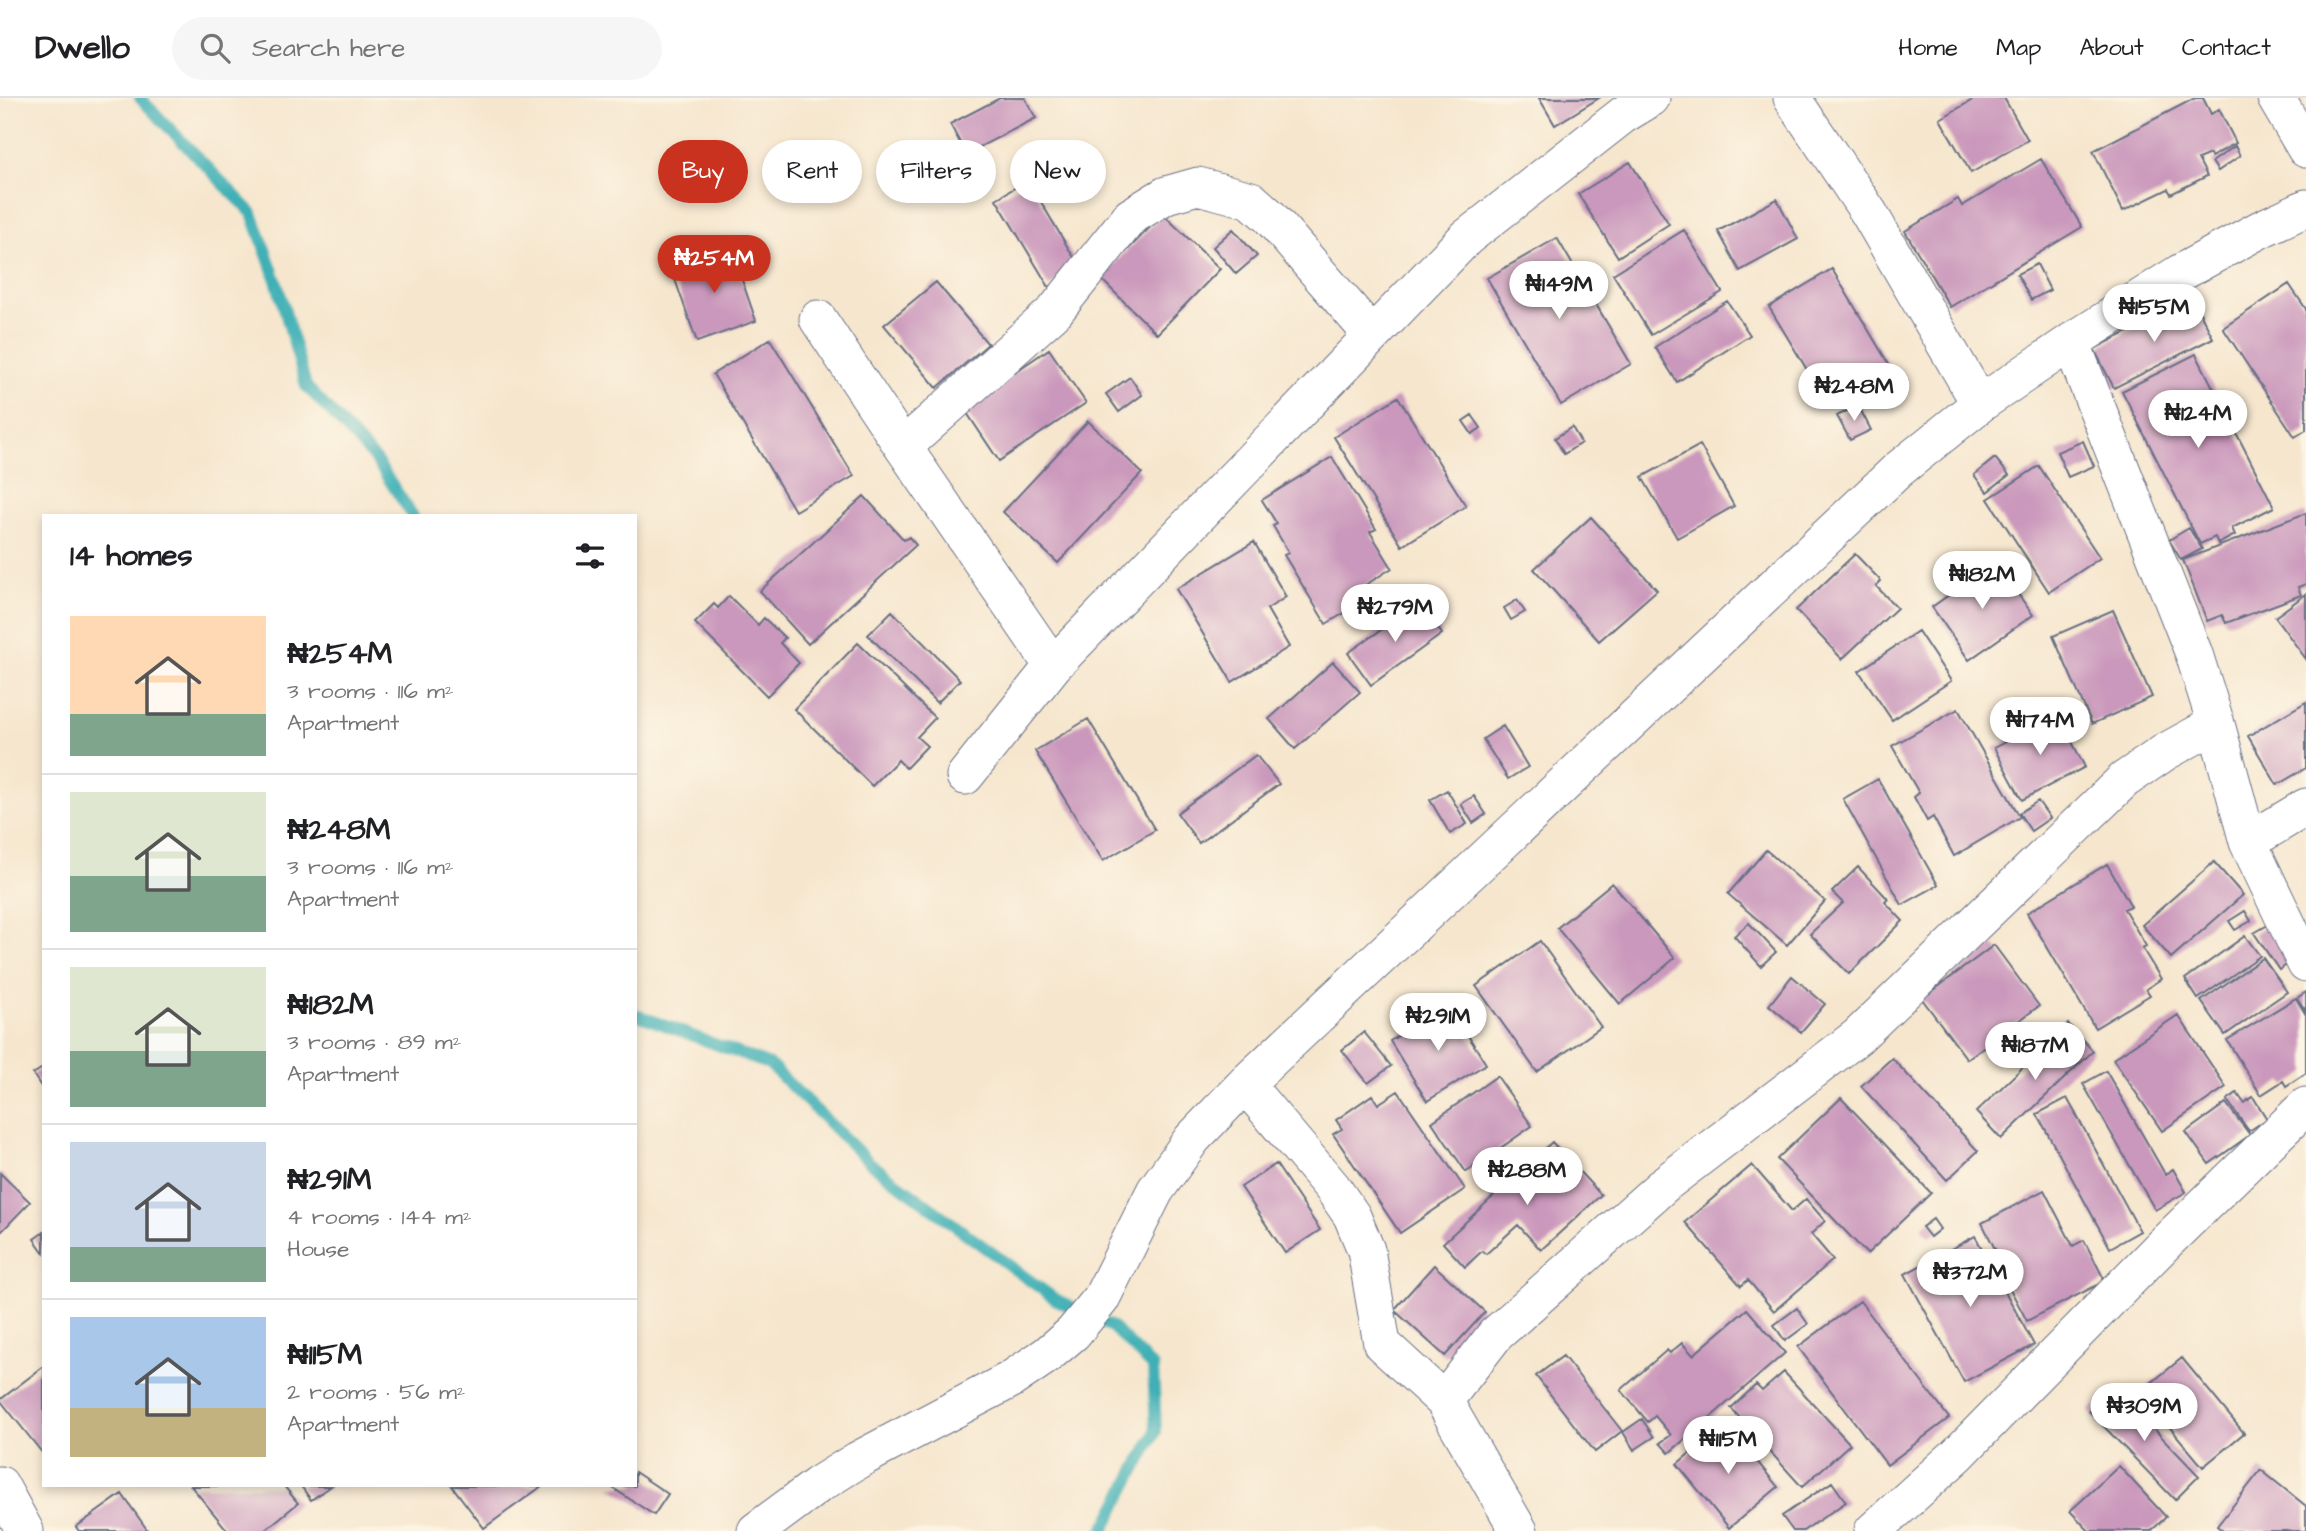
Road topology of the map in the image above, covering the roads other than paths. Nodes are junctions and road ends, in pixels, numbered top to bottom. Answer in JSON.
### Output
{"nodes":[{"id":1,"x":1651,"y":98,"type":"edge"},
{"id":2,"x":1792,"y":98,"type":"edge"},
{"id":3,"x":2276,"y":98,"type":"edge"},
{"id":4,"x":2306,"y":149,"type":"edge"},
{"id":5,"x":2306,"y":208,"type":"edge"},
{"id":6,"x":818,"y":319,"type":"dead end"},
{"id":7,"x":1372,"y":335,"type":"junction"},
{"id":8,"x":2071,"y":342,"type":"junction"},
{"id":9,"x":1980,"y":404,"type":"junction"},
{"id":10,"x":903,"y":447,"type":"junction"},
{"id":11,"x":1053,"y":666,"type":"junction"},
{"id":12,"x":2216,"y":724,"type":"junction"},
{"id":13,"x":965,"y":776,"type":"dead end"},
{"id":14,"x":2306,"y":807,"type":"edge"},
{"id":15,"x":2248,"y":842,"type":"junction"},
{"id":16,"x":2306,"y":964,"type":"edge"},
{"id":17,"x":1245,"y":1084,"type":"junction"},
{"id":18,"x":2306,"y":1106,"type":"edge"},
{"id":19,"x":1444,"y":1401,"type":"junction"},
{"id":20,"x":0,"y":1485,"type":"edge"},
{"id":21,"x":771,"y":1527,"type":"edge"},
{"id":22,"x":25,"y":1531,"type":"edge"},
{"id":23,"x":1519,"y":1531,"type":"edge"},
{"id":24,"x":1873,"y":1531,"type":"edge"}],
"edges":[{"from":1,"to":7,"type":"street"},
{"from":2,"to":9,"type":"street"},
{"from":3,"to":4,"type":"street"},
{"from":5,"to":8,"type":"street"},
{"from":6,"to":10,"type":"street"},
{"from":7,"to":10,"type":"street"},
{"from":7,"to":11,"type":"street"},
{"from":8,"to":9,"type":"street"},
{"from":8,"to":12,"type":"street"},
{"from":9,"to":17,"type":"street"},
{"from":10,"to":11,"type":"street"},
{"from":11,"to":13,"type":"street"},
{"from":12,"to":15,"type":"street"},
{"from":12,"to":19,"type":"street"},
{"from":14,"to":15,"type":"street"},
{"from":15,"to":16,"type":"street"},
{"from":17,"to":19,"type":"street"},
{"from":17,"to":21,"type":"street"},
{"from":18,"to":24,"type":"street"},
{"from":19,"to":23,"type":"street"},
{"from":20,"to":22,"type":"street"}]}
